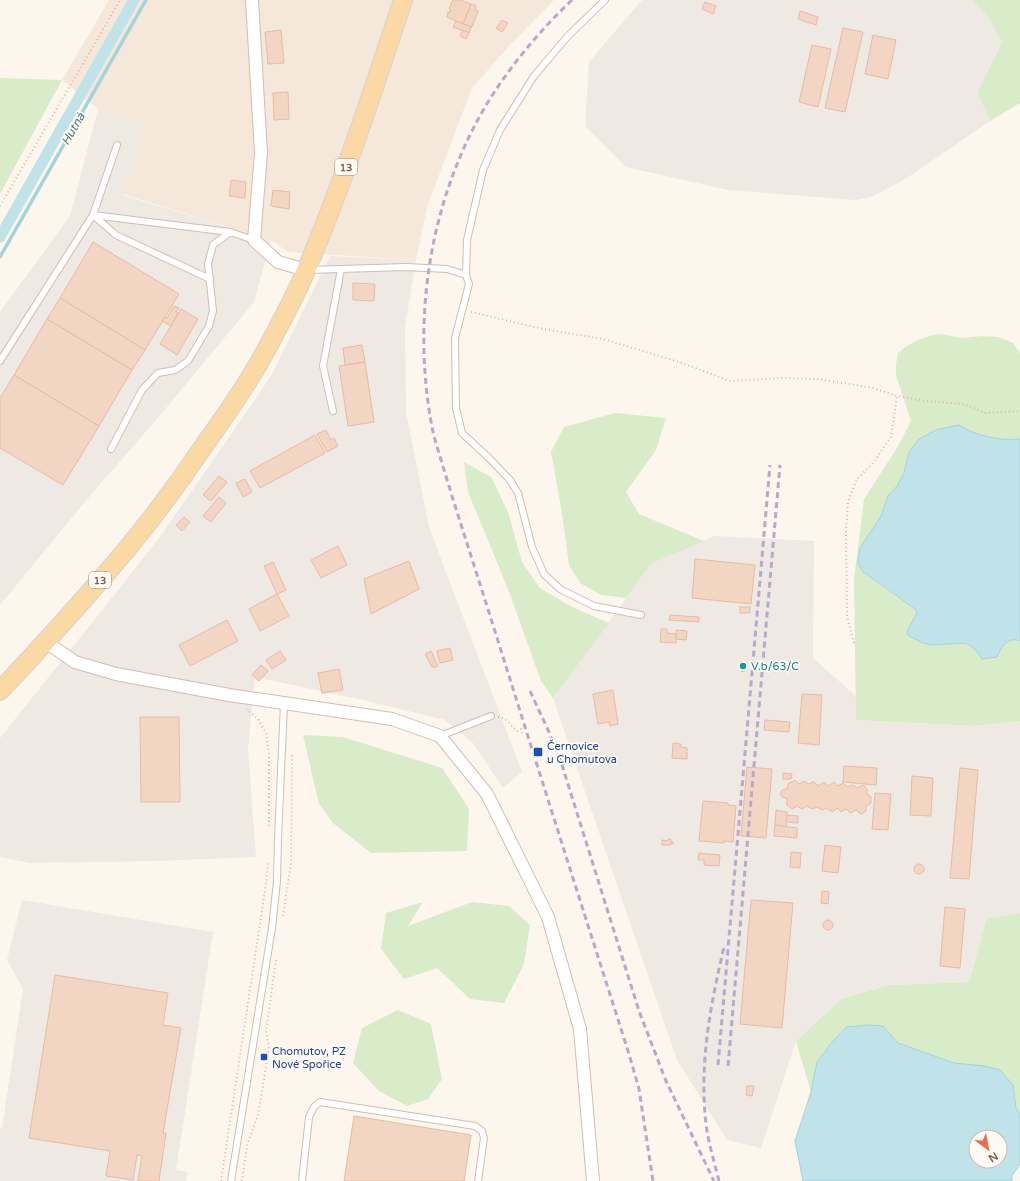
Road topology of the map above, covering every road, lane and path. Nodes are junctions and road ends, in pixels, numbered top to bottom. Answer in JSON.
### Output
{"nodes":[{"id":1,"x":120,"y":0,"type":"edge"},
{"id":2,"x":252,"y":0,"type":"edge"},
{"id":3,"x":403,"y":0,"type":"edge"},
{"id":4,"x":605,"y":0,"type":"edge"},
{"id":5,"x":117,"y":145,"type":"dead end"},
{"id":6,"x":0,"y":206,"type":"edge"},
{"id":7,"x":93,"y":215,"type":"junction"},
{"id":8,"x":230,"y":232,"type":"junction"},
{"id":9,"x":254,"y":240,"type":"junction"},
{"id":10,"x":341,"y":269,"type":"junction"},
{"id":11,"x":306,"y":270,"type":"junction"},
{"id":12,"x":466,"y":276,"type":"junction"},
{"id":13,"x":210,"y":279,"type":"junction"},
{"id":14,"x":462,"y":310,"type":"junction"},
{"id":15,"x":0,"y":361,"type":"edge"},
{"id":16,"x":897,"y":396,"type":"junction"},
{"id":17,"x":333,"y":411,"type":"dead end"},
{"id":18,"x":1020,"y":411,"type":"edge"},
{"id":19,"x":111,"y":449,"type":"dead end"},
{"id":20,"x":641,"y":615,"type":"dead end"},
{"id":21,"x":46,"y":642,"type":"junction"},
{"id":22,"x":854,"y":643,"type":"dead end"},
{"id":23,"x":0,"y":692,"type":"edge"},
{"id":24,"x":284,"y":703,"type":"junction"},
{"id":25,"x":241,"y":708,"type":"dead end"},
{"id":26,"x":491,"y":716,"type":"joint"},
{"id":27,"x":523,"y":735,"type":"dead end"},
{"id":28,"x":440,"y":736,"type":"junction"},
{"id":29,"x":269,"y":832,"type":"dead end"},
{"id":30,"x":268,"y":855,"type":"dead end"},
{"id":31,"x":221,"y":1181,"type":"edge"},
{"id":32,"x":231,"y":1181,"type":"edge"},
{"id":33,"x":302,"y":1181,"type":"edge"},
{"id":34,"x":478,"y":1181,"type":"edge"},
{"id":35,"x":593,"y":1181,"type":"edge"}],
"edges":[{"from":1,"to":6,"type":"path"},
{"from":2,"to":9,"type":"street"},
{"from":3,"to":11,"type":"main road","number":"13"},
{"from":4,"to":12,"type":"lane"},
{"from":5,"to":7,"type":"lane"},
{"from":7,"to":8,"type":"lane"},
{"from":7,"to":13,"type":"lane"},
{"from":7,"to":15,"type":"lane"},
{"from":8,"to":9,"type":"lane"},
{"from":8,"to":13,"type":"lane"},
{"from":9,"to":11,"type":"street"},
{"from":10,"to":11,"type":"lane"},
{"from":10,"to":12,"type":"lane"},
{"from":10,"to":17,"type":"lane"},
{"from":11,"to":21,"type":"main road","number":"13"},
{"from":12,"to":14,"type":"lane"},
{"from":13,"to":19,"type":"lane"},
{"from":14,"to":16,"type":"path"},
{"from":14,"to":20,"type":"lane"},
{"from":16,"to":18,"type":"path"},
{"from":16,"to":22,"type":"path"},
{"from":21,"to":23,"type":"main road","number":"13"},
{"from":21,"to":24,"type":"street"},
{"from":24,"to":28,"type":"street"},
{"from":24,"to":32,"type":"lane"},
{"from":25,"to":29,"type":"path"},
{"from":26,"to":27,"type":"path"},
{"from":26,"to":28,"type":"lane"},
{"from":28,"to":35,"type":"street"},
{"from":30,"to":31,"type":"path"},
{"from":33,"to":34,"type":"lane"}]}
